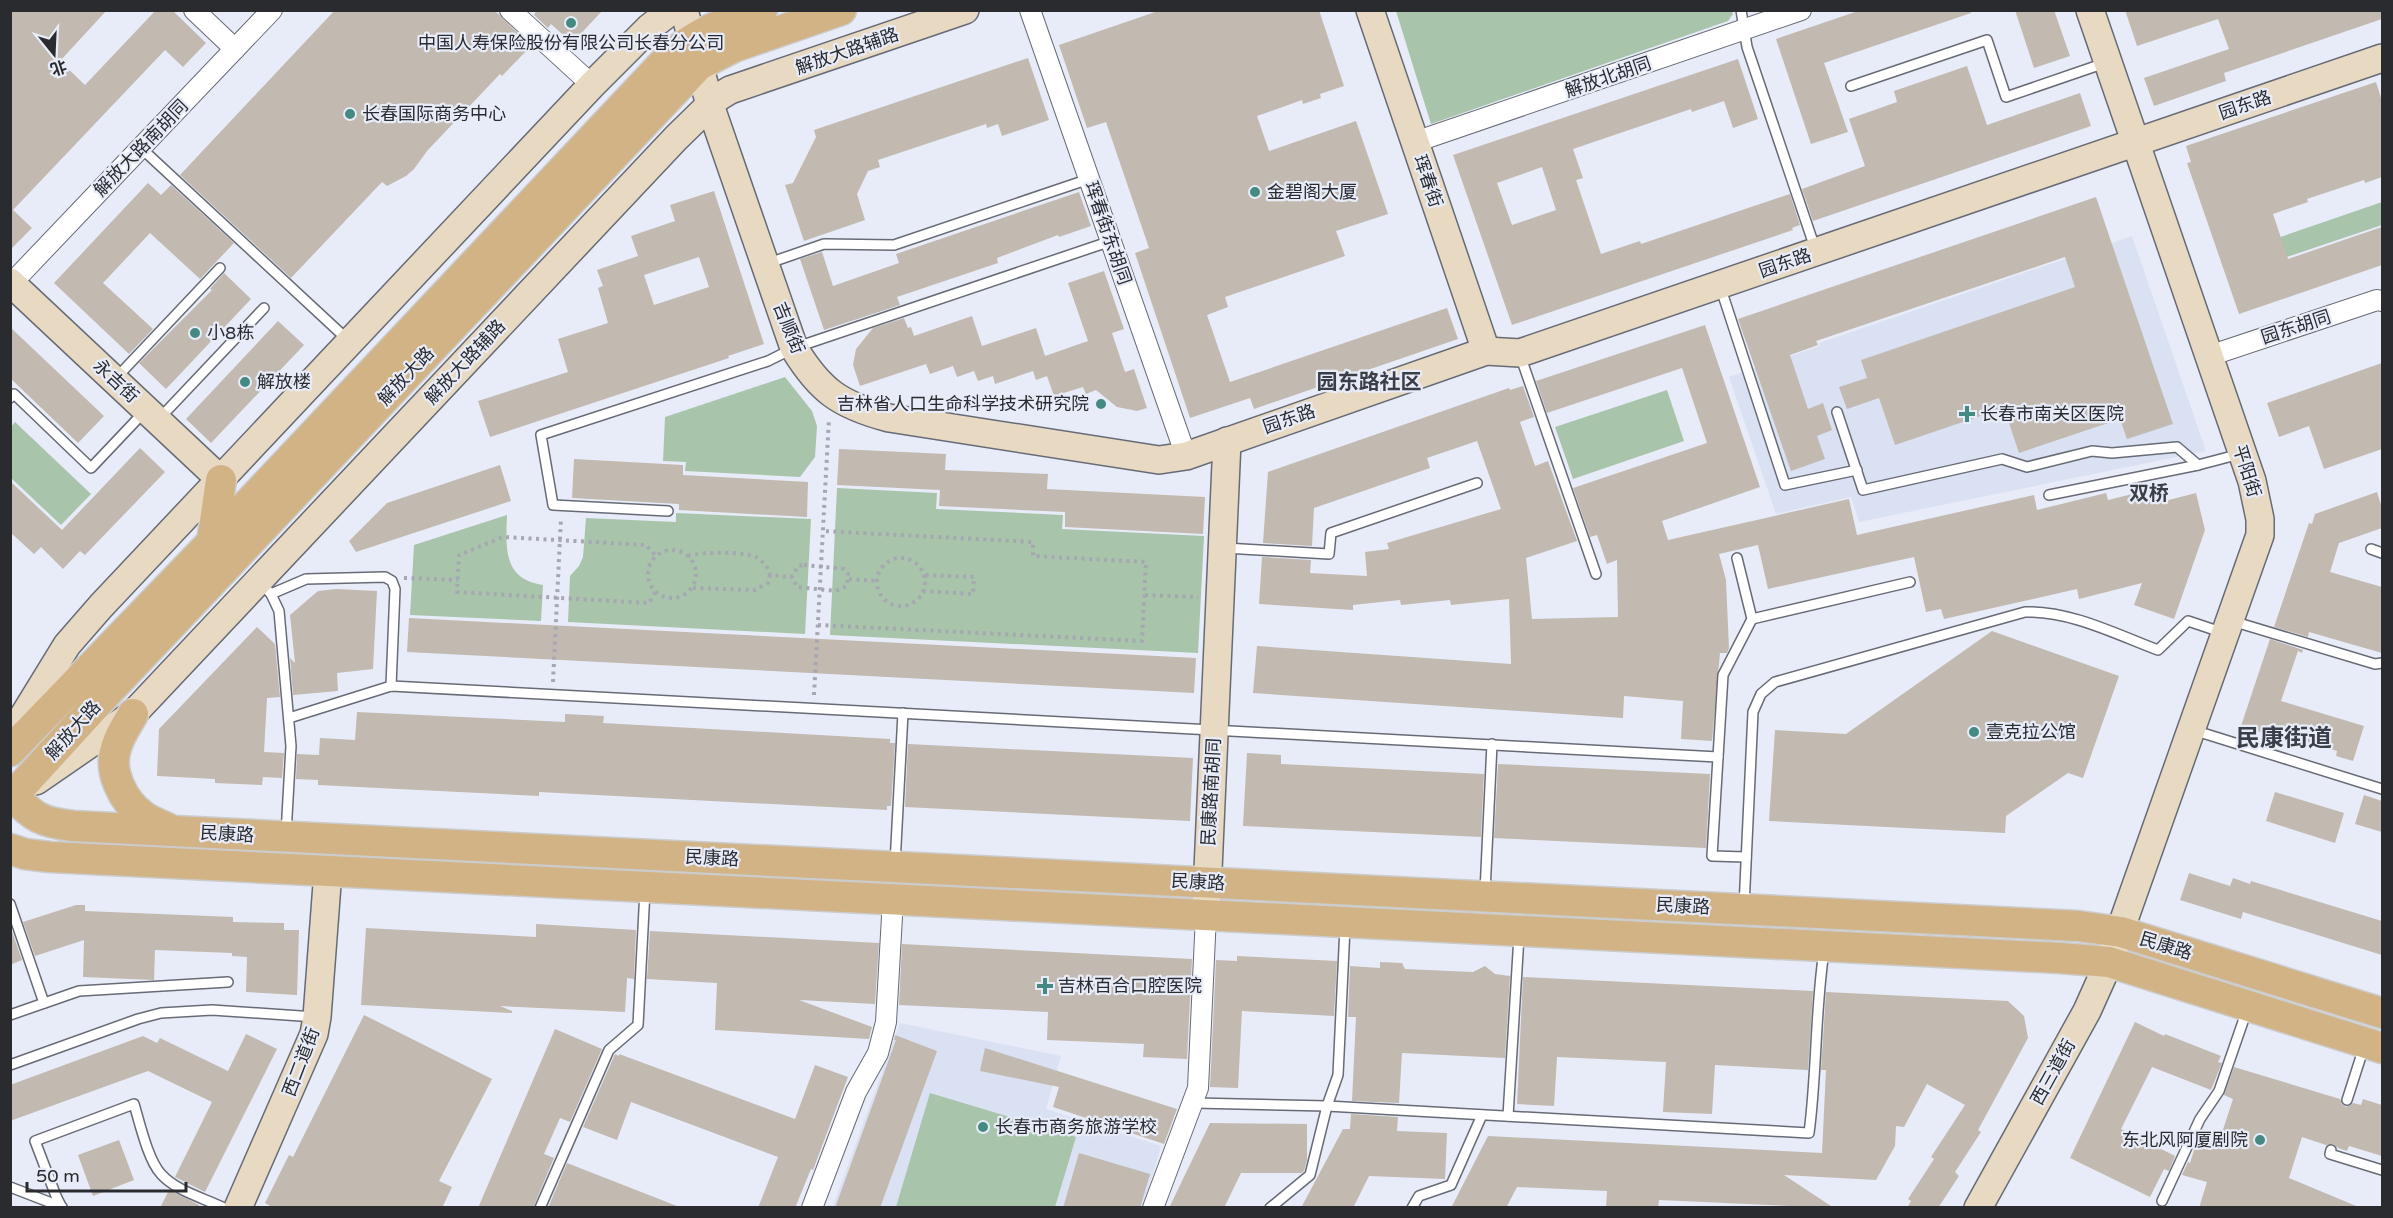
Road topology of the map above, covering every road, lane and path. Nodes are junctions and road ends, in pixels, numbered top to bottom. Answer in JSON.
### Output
{"nodes":[{"id":1,"x":194,"y":10,"type":"edge"},
{"id":2,"x":272,"y":10,"type":"edge"},
{"id":3,"x":510,"y":10,"type":"edge"},
{"id":4,"x":672,"y":10,"type":"edge"},
{"id":5,"x":762,"y":10,"type":"edge"},
{"id":6,"x":841,"y":10,"type":"edge"},
{"id":7,"x":965,"y":10,"type":"edge"},
{"id":8,"x":1030,"y":10,"type":"edge"},
{"id":9,"x":1370,"y":10,"type":"edge"},
{"id":10,"x":1741,"y":10,"type":"edge"},
{"id":11,"x":1801,"y":10,"type":"edge"},
{"id":12,"x":2090,"y":10,"type":"edge"},
{"id":13,"x":1744,"y":30,"type":"junction"},
{"id":14,"x":691,"y":38,"type":"edge"},
{"id":15,"x":235,"y":50,"type":"junction"},
{"id":16,"x":2382,"y":58,"type":"edge"},
{"id":17,"x":2108,"y":63,"type":"junction"},
{"id":18,"x":592,"y":85,"type":"junction"},
{"id":19,"x":1851,"y":86,"type":"dead end"},
{"id":20,"x":710,"y":105,"type":"junction"},
{"id":21,"x":1415,"y":142,"type":"junction"},
{"id":22,"x":2135,"y":143,"type":"junction"},
{"id":23,"x":141,"y":148,"type":"junction"},
{"id":24,"x":1089,"y":179,"type":"junction"},
{"id":25,"x":1111,"y":241,"type":"junction"},
{"id":26,"x":1816,"y":252,"type":"junction"},
{"id":27,"x":765,"y":265,"type":"junction"},
{"id":28,"x":220,"y":268,"type":"dead end"},
{"id":29,"x":11,"y":284,"type":"edge"},
{"id":30,"x":1719,"y":285,"type":"junction"},
{"id":31,"x":2381,"y":300,"type":"edge"},
{"id":32,"x":264,"y":308,"type":"dead end"},
{"id":33,"x":351,"y":342,"type":"junction"},
{"id":34,"x":794,"y":348,"type":"junction"},
{"id":35,"x":1486,"y":351,"type":"junction"},
{"id":36,"x":1520,"y":353,"type":"junction"},
{"id":37,"x":2209,"y":356,"type":"junction"},
{"id":38,"x":114,"y":380,"type":"junction"},
{"id":39,"x":830,"y":393,"type":"junction"},
{"id":40,"x":10,"y":398,"type":"edge"},
{"id":41,"x":1838,"y":412,"type":"dead end"},
{"id":42,"x":152,"y":415,"type":"junction"},
{"id":43,"x":1227,"y":441,"type":"junction"},
{"id":44,"x":2243,"y":454,"type":"junction"},
{"id":45,"x":1186,"y":456,"type":"junction"},
{"id":46,"x":2199,"y":465,"type":"junction"},
{"id":47,"x":1857,"y":470,"type":"junction"},
{"id":48,"x":221,"y":480,"type":"junction"},
{"id":49,"x":1477,"y":483,"type":"dead end"},
{"id":50,"x":2049,"y":495,"type":"dead end"},
{"id":51,"x":562,"y":506,"type":"junction"},
{"id":52,"x":668,"y":512,"type":"dead end"},
{"id":53,"x":823,"y":531,"type":"junction"},
{"id":54,"x":560,"y":540,"type":"junction"},
{"id":55,"x":212,"y":542,"type":"junction"},
{"id":56,"x":1222,"y":548,"type":"junction"},
{"id":57,"x":2371,"y":549,"type":"dead end"},
{"id":58,"x":2382,"y":553,"type":"edge"},
{"id":59,"x":656,"y":556,"type":"junction"},
{"id":60,"x":688,"y":556,"type":"junction"},
{"id":61,"x":1737,"y":558,"type":"dead end"},
{"id":62,"x":821,"y":566,"type":"junction"},
{"id":63,"x":1596,"y":574,"type":"dead end"},
{"id":64,"x":770,"y":575,"type":"junction"},
{"id":65,"x":923,"y":575,"type":"junction"},
{"id":66,"x":792,"y":577,"type":"junction"},
{"id":67,"x":849,"y":579,"type":"junction"},
{"id":68,"x":458,"y":580,"type":"junction"},
{"id":69,"x":392,"y":581,"type":"junction"},
{"id":70,"x":878,"y":581,"type":"junction"},
{"id":71,"x":1910,"y":582,"type":"dead end"},
{"id":72,"x":265,"y":587,"type":"junction"},
{"id":73,"x":693,"y":588,"type":"junction"},
{"id":74,"x":820,"y":590,"type":"junction"},
{"id":75,"x":923,"y":591,"type":"junction"},
{"id":76,"x":655,"y":592,"type":"junction"},
{"id":77,"x":1145,"y":594,"type":"junction"},
{"id":78,"x":557,"y":598,"type":"junction"},
{"id":79,"x":1220,"y":598,"type":"junction"},
{"id":80,"x":1752,"y":619,"type":"junction"},
{"id":81,"x":818,"y":625,"type":"junction"},
{"id":82,"x":2229,"y":627,"type":"junction"},
{"id":83,"x":2382,"y":663,"type":"edge"},
{"id":84,"x":391,"y":686,"type":"junction"},
{"id":85,"x":552,"y":695,"type":"junction"},
{"id":86,"x":814,"y":708,"type":"junction"},
{"id":87,"x":903,"y":713,"type":"junction"},
{"id":88,"x":133,"y":714,"type":"junction"},
{"id":89,"x":289,"y":718,"type":"junction"},
{"id":90,"x":1214,"y":729,"type":"junction"},
{"id":91,"x":2192,"y":729,"type":"junction"},
{"id":92,"x":10,"y":738,"type":"edge"},
{"id":93,"x":1492,"y":744,"type":"junction"},
{"id":94,"x":10,"y":751,"type":"edge"},
{"id":95,"x":1718,"y":757,"type":"junction"},
{"id":96,"x":2382,"y":789,"type":"edge"},
{"id":97,"x":11,"y":797,"type":"edge"},
{"id":98,"x":172,"y":831,"type":"junction"},
{"id":99,"x":286,"y":837,"type":"junction"},
{"id":100,"x":10,"y":849,"type":"edge"},
{"id":101,"x":1746,"y":857,"type":"junction"},
{"id":102,"x":895,"y":867,"type":"junction"},
{"id":103,"x":328,"y":871,"type":"junction"},
{"id":104,"x":1207,"y":882,"type":"junction"},
{"id":105,"x":645,"y":887,"type":"junction"},
{"id":106,"x":1485,"y":896,"type":"junction"},
{"id":107,"x":893,"y":899,"type":"junction"},
{"id":108,"x":10,"y":904,"type":"edge"},
{"id":109,"x":1744,"y":909,"type":"junction"},
{"id":110,"x":1206,"y":915,"type":"junction"},
{"id":111,"x":1345,"y":922,"type":"junction"},
{"id":112,"x":1520,"y":931,"type":"junction"},
{"id":113,"x":2121,"y":932,"type":"junction"},
{"id":114,"x":1825,"y":946,"type":"junction"},
{"id":115,"x":2109,"y":962,"type":"junction"},
{"id":116,"x":228,"y":982,"type":"dead end"},
{"id":117,"x":44,"y":1003,"type":"junction"},
{"id":118,"x":2249,"y":1006,"type":"junction"},
{"id":119,"x":2382,"y":1013,"type":"edge"},
{"id":120,"x":10,"y":1015,"type":"edge"},
{"id":121,"x":317,"y":1017,"type":"junction"},
{"id":122,"x":2374,"y":1046,"type":"edge"},
{"id":123,"x":10,"y":1065,"type":"edge"},
{"id":124,"x":2347,"y":1100,"type":"dead end"},
{"id":125,"x":1194,"y":1102,"type":"junction"},
{"id":126,"x":1327,"y":1106,"type":"junction"},
{"id":127,"x":1482,"y":1115,"type":"junction"},
{"id":128,"x":1508,"y":1116,"type":"junction"},
{"id":129,"x":2331,"y":1150,"type":"dead end"},
{"id":130,"x":2382,"y":1170,"type":"edge"},
{"id":131,"x":10,"y":1187,"type":"edge"},
{"id":132,"x":2162,"y":1201,"type":"dead end"},
{"id":133,"x":62,"y":1207,"type":"edge"},
{"id":134,"x":224,"y":1208,"type":"edge"},
{"id":135,"x":238,"y":1208,"type":"edge"},
{"id":136,"x":540,"y":1208,"type":"edge"},
{"id":137,"x":812,"y":1208,"type":"edge"},
{"id":138,"x":1153,"y":1208,"type":"edge"},
{"id":139,"x":1270,"y":1208,"type":"edge"},
{"id":140,"x":1412,"y":1208,"type":"edge"},
{"id":141,"x":1978,"y":1208,"type":"edge"}],
"edges":[{"from":1,"to":15,"type":"street"},
{"from":2,"to":15,"type":"street","name":"解放大路南胡同"},
{"from":3,"to":18,"type":"street"},
{"from":4,"to":18,"type":"street"},
{"from":5,"to":14,"type":"main road","name":"解放大路"},
{"from":6,"to":14,"type":"main road","name":"解放大路"},
{"from":7,"to":20,"type":"street","name":"解放大路辅路"},
{"from":8,"to":24,"type":"street","name":"珲春街东胡同"},
{"from":9,"to":21,"type":"street","name":"珲春街"},
{"from":10,"to":13,"type":"lane"},
{"from":11,"to":13,"type":"street","name":"解放北胡同"},
{"from":12,"to":17,"type":"street","name":"平阳街"},
{"from":13,"to":21,"type":"street","name":"解放北胡同"},
{"from":13,"to":26,"type":"lane"},
{"from":14,"to":20,"type":"street","name":"吉顺街"},
{"from":14,"to":55,"type":"main road","name":"解放大路"},
{"from":14,"to":97,"type":"main road","name":"解放大路"},
{"from":15,"to":23,"type":"street","name":"解放大路南胡同"},
{"from":16,"to":22,"type":"street","name":"园东路"},
{"from":17,"to":19,"type":"lane"},
{"from":17,"to":22,"type":"street","name":"平阳街"},
{"from":18,"to":33,"type":"street"},
{"from":20,"to":27,"type":"street","name":"吉顺街"},
{"from":20,"to":72,"type":"street","name":"解放大路辅路"},
{"from":21,"to":35,"type":"street","name":"珲春街"},
{"from":22,"to":26,"type":"street","name":"园东路"},
{"from":22,"to":37,"type":"street","name":"平阳街"},
{"from":23,"to":29,"type":"street","name":"解放大路南胡同"},
{"from":23,"to":33,"type":"lane"},
{"from":24,"to":25,"type":"street","name":"珲春街东胡同"},
{"from":24,"to":27,"type":"lane"},
{"from":25,"to":34,"type":"lane"},
{"from":25,"to":45,"type":"street","name":"珲春街东胡同"},
{"from":26,"to":30,"type":"street","name":"园东路"},
{"from":27,"to":34,"type":"street","name":"吉顺街"},
{"from":28,"to":38,"type":"lane"},
{"from":29,"to":38,"type":"street","name":"永吉街"},
{"from":30,"to":36,"type":"street","name":"园东路"},
{"from":30,"to":47,"type":"lane"},
{"from":31,"to":37,"type":"street","name":"园东胡同"},
{"from":32,"to":42,"type":"lane"},
{"from":33,"to":48,"type":"street"},
{"from":34,"to":39,"type":"street","name":"吉顺街"},
{"from":34,"to":51,"type":"lane"},
{"from":35,"to":36,"type":"street","name":"园东路"},
{"from":35,"to":43,"type":"street","name":"园东路"},
{"from":36,"to":63,"type":"lane"},
{"from":37,"to":44,"type":"street","name":"平阳街"},
{"from":38,"to":42,"type":"street","name":"永吉街"},
{"from":39,"to":45,"type":"street","name":"吉顺街"},
{"from":39,"to":53,"type":"path"},
{"from":40,"to":42,"type":"lane"},
{"from":41,"to":47,"type":"lane"},
{"from":42,"to":48,"type":"street","name":"永吉街"},
{"from":43,"to":45,"type":"street","name":"园东路"},
{"from":43,"to":56,"type":"street","name":"民康路南胡同"},
{"from":44,"to":46,"type":"lane"},
{"from":44,"to":82,"type":"street","name":"平阳街"},
{"from":46,"to":47,"type":"lane"},
{"from":46,"to":50,"type":"lane"},
{"from":48,"to":55,"type":"main road"},
{"from":48,"to":92,"type":"street"},
{"from":49,"to":56,"type":"lane"},
{"from":51,"to":52,"type":"lane"},
{"from":51,"to":54,"type":"path"},
{"from":53,"to":62,"type":"path"},
{"from":53,"to":77,"type":"path"},
{"from":54,"to":59,"type":"path"},
{"from":54,"to":68,"type":"path"},
{"from":54,"to":78,"type":"path"},
{"from":55,"to":94,"type":"main road","name":"解放大路"},
{"from":56,"to":79,"type":"street","name":"民康路南胡同"},
{"from":57,"to":58,"type":"lane"},
{"from":59,"to":60,"type":"path"},
{"from":59,"to":76,"type":"path"},
{"from":60,"to":64,"type":"path"},
{"from":60,"to":73,"type":"path"},
{"from":61,"to":80,"type":"lane"},
{"from":62,"to":66,"type":"path"},
{"from":62,"to":67,"type":"path"},
{"from":62,"to":74,"type":"path"},
{"from":64,"to":66,"type":"path"},
{"from":64,"to":73,"type":"path"},
{"from":65,"to":70,"type":"path"},
{"from":65,"to":75,"type":"path"},
{"from":65,"to":75,"type":"path"},
{"from":66,"to":74,"type":"path"},
{"from":67,"to":70,"type":"path"},
{"from":67,"to":74,"type":"path"},
{"from":68,"to":69,"type":"path"},
{"from":68,"to":78,"type":"path"},
{"from":69,"to":72,"type":"lane"},
{"from":69,"to":84,"type":"lane"},
{"from":70,"to":75,"type":"path"},
{"from":71,"to":80,"type":"lane"},
{"from":72,"to":88,"type":"street","name":"解放大路辅路"},
{"from":72,"to":89,"type":"lane"},
{"from":73,"to":76,"type":"path"},
{"from":74,"to":81,"type":"path"},
{"from":76,"to":78,"type":"path"},
{"from":77,"to":79,"type":"path"},
{"from":77,"to":81,"type":"path"},
{"from":78,"to":85,"type":"path"},
{"from":79,"to":90,"type":"street","name":"民康路南胡同"},
{"from":80,"to":95,"type":"lane"},
{"from":81,"to":86,"type":"path"},
{"from":82,"to":83,"type":"lane"},
{"from":82,"to":91,"type":"street","name":"平阳街"},
{"from":82,"to":101,"type":"lane"},
{"from":84,"to":85,"type":"lane"},
{"from":84,"to":89,"type":"lane"},
{"from":85,"to":86,"type":"lane"},
{"from":86,"to":87,"type":"lane"},
{"from":87,"to":90,"type":"lane"},
{"from":87,"to":102,"type":"lane"},
{"from":88,"to":97,"type":"street","name":"解放大路辅路"},
{"from":88,"to":98,"type":"main road"},
{"from":89,"to":99,"type":"lane"},
{"from":90,"to":93,"type":"lane"},
{"from":90,"to":104,"type":"street","name":"民康路南胡同"},
{"from":91,"to":96,"type":"lane"},
{"from":91,"to":113,"type":"street","name":"平阳街"},
{"from":93,"to":95,"type":"lane"},
{"from":93,"to":106,"type":"lane"},
{"from":95,"to":101,"type":"lane"},
{"from":97,"to":98,"type":"main road","name":"民康路"},
{"from":98,"to":99,"type":"main road","name":"民康路"},
{"from":99,"to":102,"type":"main road","name":"民康路"},
{"from":100,"to":103,"type":"main road","name":"民康路"},
{"from":101,"to":109,"type":"lane"},
{"from":102,"to":104,"type":"main road","name":"民康路"},
{"from":103,"to":105,"type":"main road","name":"民康路"},
{"from":103,"to":121,"type":"street","name":"西二道街"},
{"from":104,"to":106,"type":"main road","name":"民康路"},
{"from":104,"to":110,"type":"street","name":"民康路南胡同"},
{"from":105,"to":107,"type":"main road","name":"民康路"},
{"from":105,"to":136,"type":"lane"},
{"from":106,"to":109,"type":"main road","name":"民康路"},
{"from":107,"to":110,"type":"main road","name":"民康路"},
{"from":107,"to":137,"type":"street"},
{"from":108,"to":117,"type":"lane"},
{"from":109,"to":113,"type":"main road","name":"民康路"},
{"from":110,"to":111,"type":"main road","name":"民康路"},
{"from":110,"to":125,"type":"street","name":"民康路南胡同"},
{"from":111,"to":112,"type":"main road","name":"民康路"},
{"from":111,"to":126,"type":"lane"},
{"from":112,"to":114,"type":"main road","name":"民康路"},
{"from":112,"to":128,"type":"lane"},
{"from":113,"to":115,"type":"street","name":"西三道街"},
{"from":113,"to":119,"type":"main road","name":"民康路"},
{"from":114,"to":115,"type":"main road","name":"民康路"},
{"from":114,"to":128,"type":"lane"},
{"from":115,"to":118,"type":"main road","name":"民康路"},
{"from":115,"to":141,"type":"street","name":"西三道街"},
{"from":116,"to":117,"type":"lane"},
{"from":117,"to":120,"type":"lane"},
{"from":118,"to":122,"type":"main road","name":"民康路"},
{"from":118,"to":132,"type":"lane"},
{"from":121,"to":123,"type":"lane"},
{"from":121,"to":135,"type":"street","name":"西二道街"},
{"from":122,"to":124,"type":"lane"},
{"from":125,"to":126,"type":"lane"},
{"from":125,"to":138,"type":"street","name":"民康路南胡同"},
{"from":126,"to":127,"type":"lane"},
{"from":126,"to":139,"type":"lane"},
{"from":127,"to":128,"type":"lane"},
{"from":127,"to":140,"type":"lane"},
{"from":129,"to":130,"type":"lane"},
{"from":131,"to":133,"type":"lane"},
{"from":133,"to":134,"type":"lane"}]}
